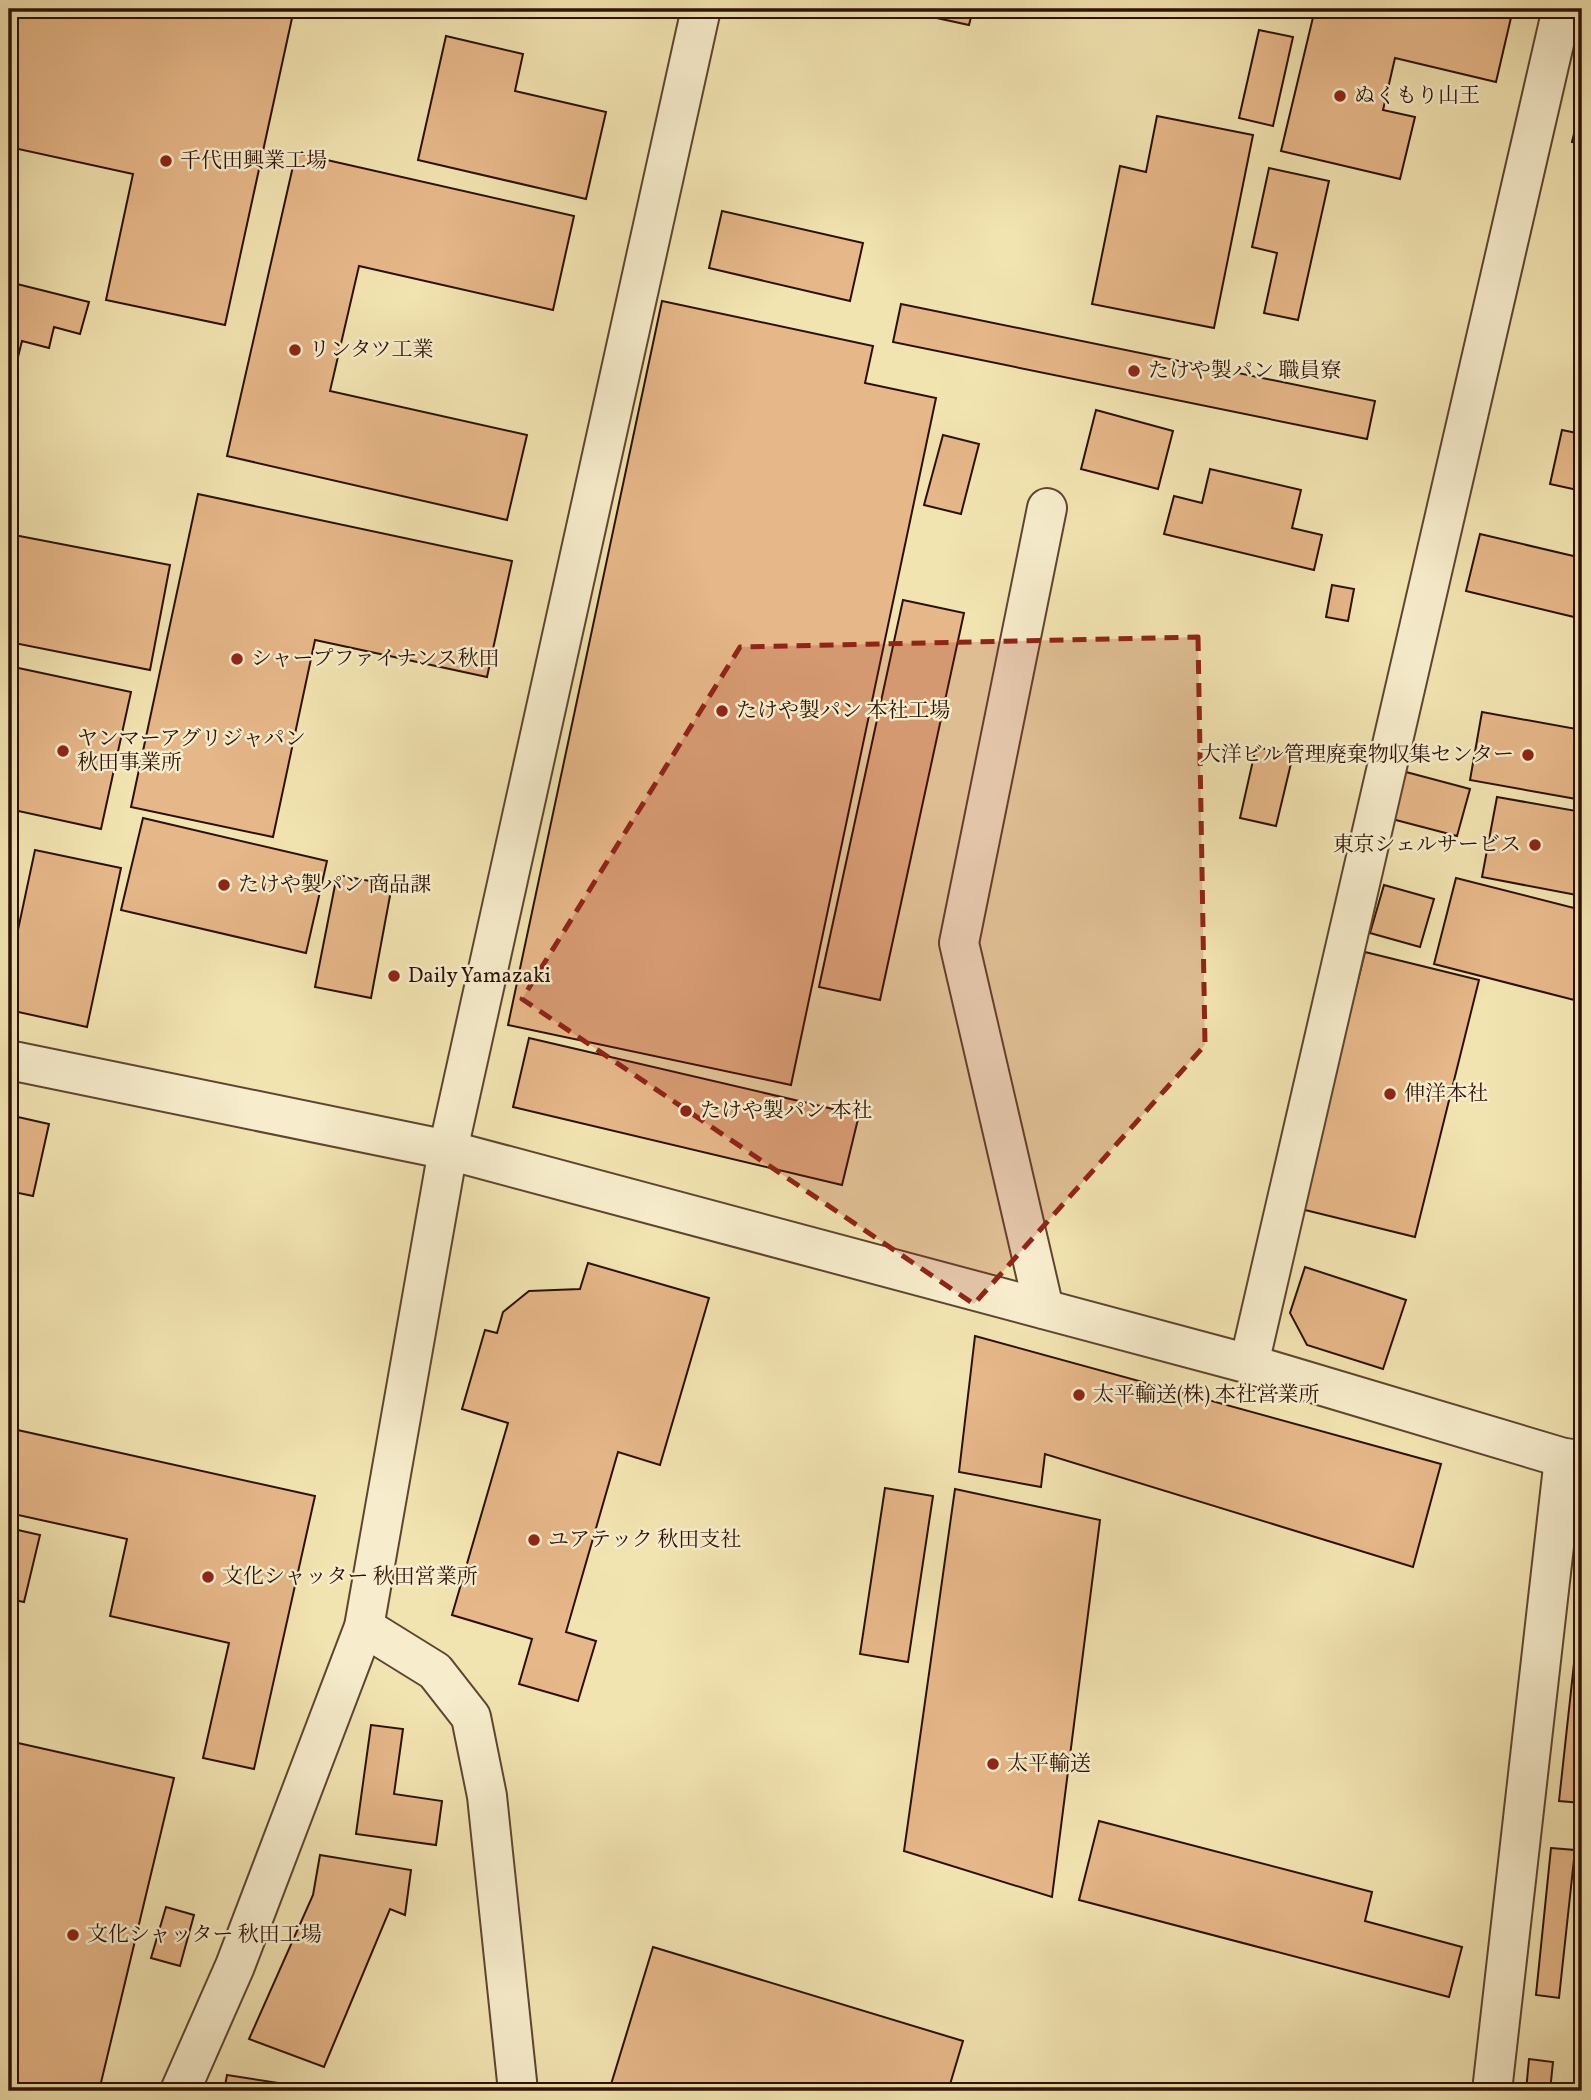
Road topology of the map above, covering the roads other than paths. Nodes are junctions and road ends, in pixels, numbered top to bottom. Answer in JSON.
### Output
{"nodes":[{"id":1,"x":701,"y":9,"type":"edge"},
{"id":2,"x":1562,"y":9,"type":"edge"},
{"id":3,"x":1047,"y":508,"type":"dead end"},
{"id":4,"x":9,"y":1060,"type":"edge"},
{"id":5,"x":448,"y":1150,"type":"junction"},
{"id":6,"x":1044,"y":1309,"type":"junction"},
{"id":7,"x":1249,"y":1364,"type":"junction"},
{"id":8,"x":1573,"y":1459,"type":"edge"},
{"id":9,"x":364,"y":1627,"type":"junction"},
{"id":10,"x":180,"y":2091,"type":"edge"},
{"id":11,"x":518,"y":2091,"type":"edge"},
{"id":12,"x":1492,"y":2091,"type":"edge"}],
"edges":[{"from":1,"to":5,"type":"street"},
{"from":2,"to":7,"type":"street"},
{"from":3,"to":6,"type":"street"},
{"from":4,"to":5,"type":"street"},
{"from":5,"to":6,"type":"street"},
{"from":5,"to":9,"type":"street"},
{"from":6,"to":7,"type":"street"},
{"from":7,"to":8,"type":"street"},
{"from":8,"to":12,"type":"street"},
{"from":9,"to":10,"type":"street"},
{"from":9,"to":11,"type":"street"}]}
